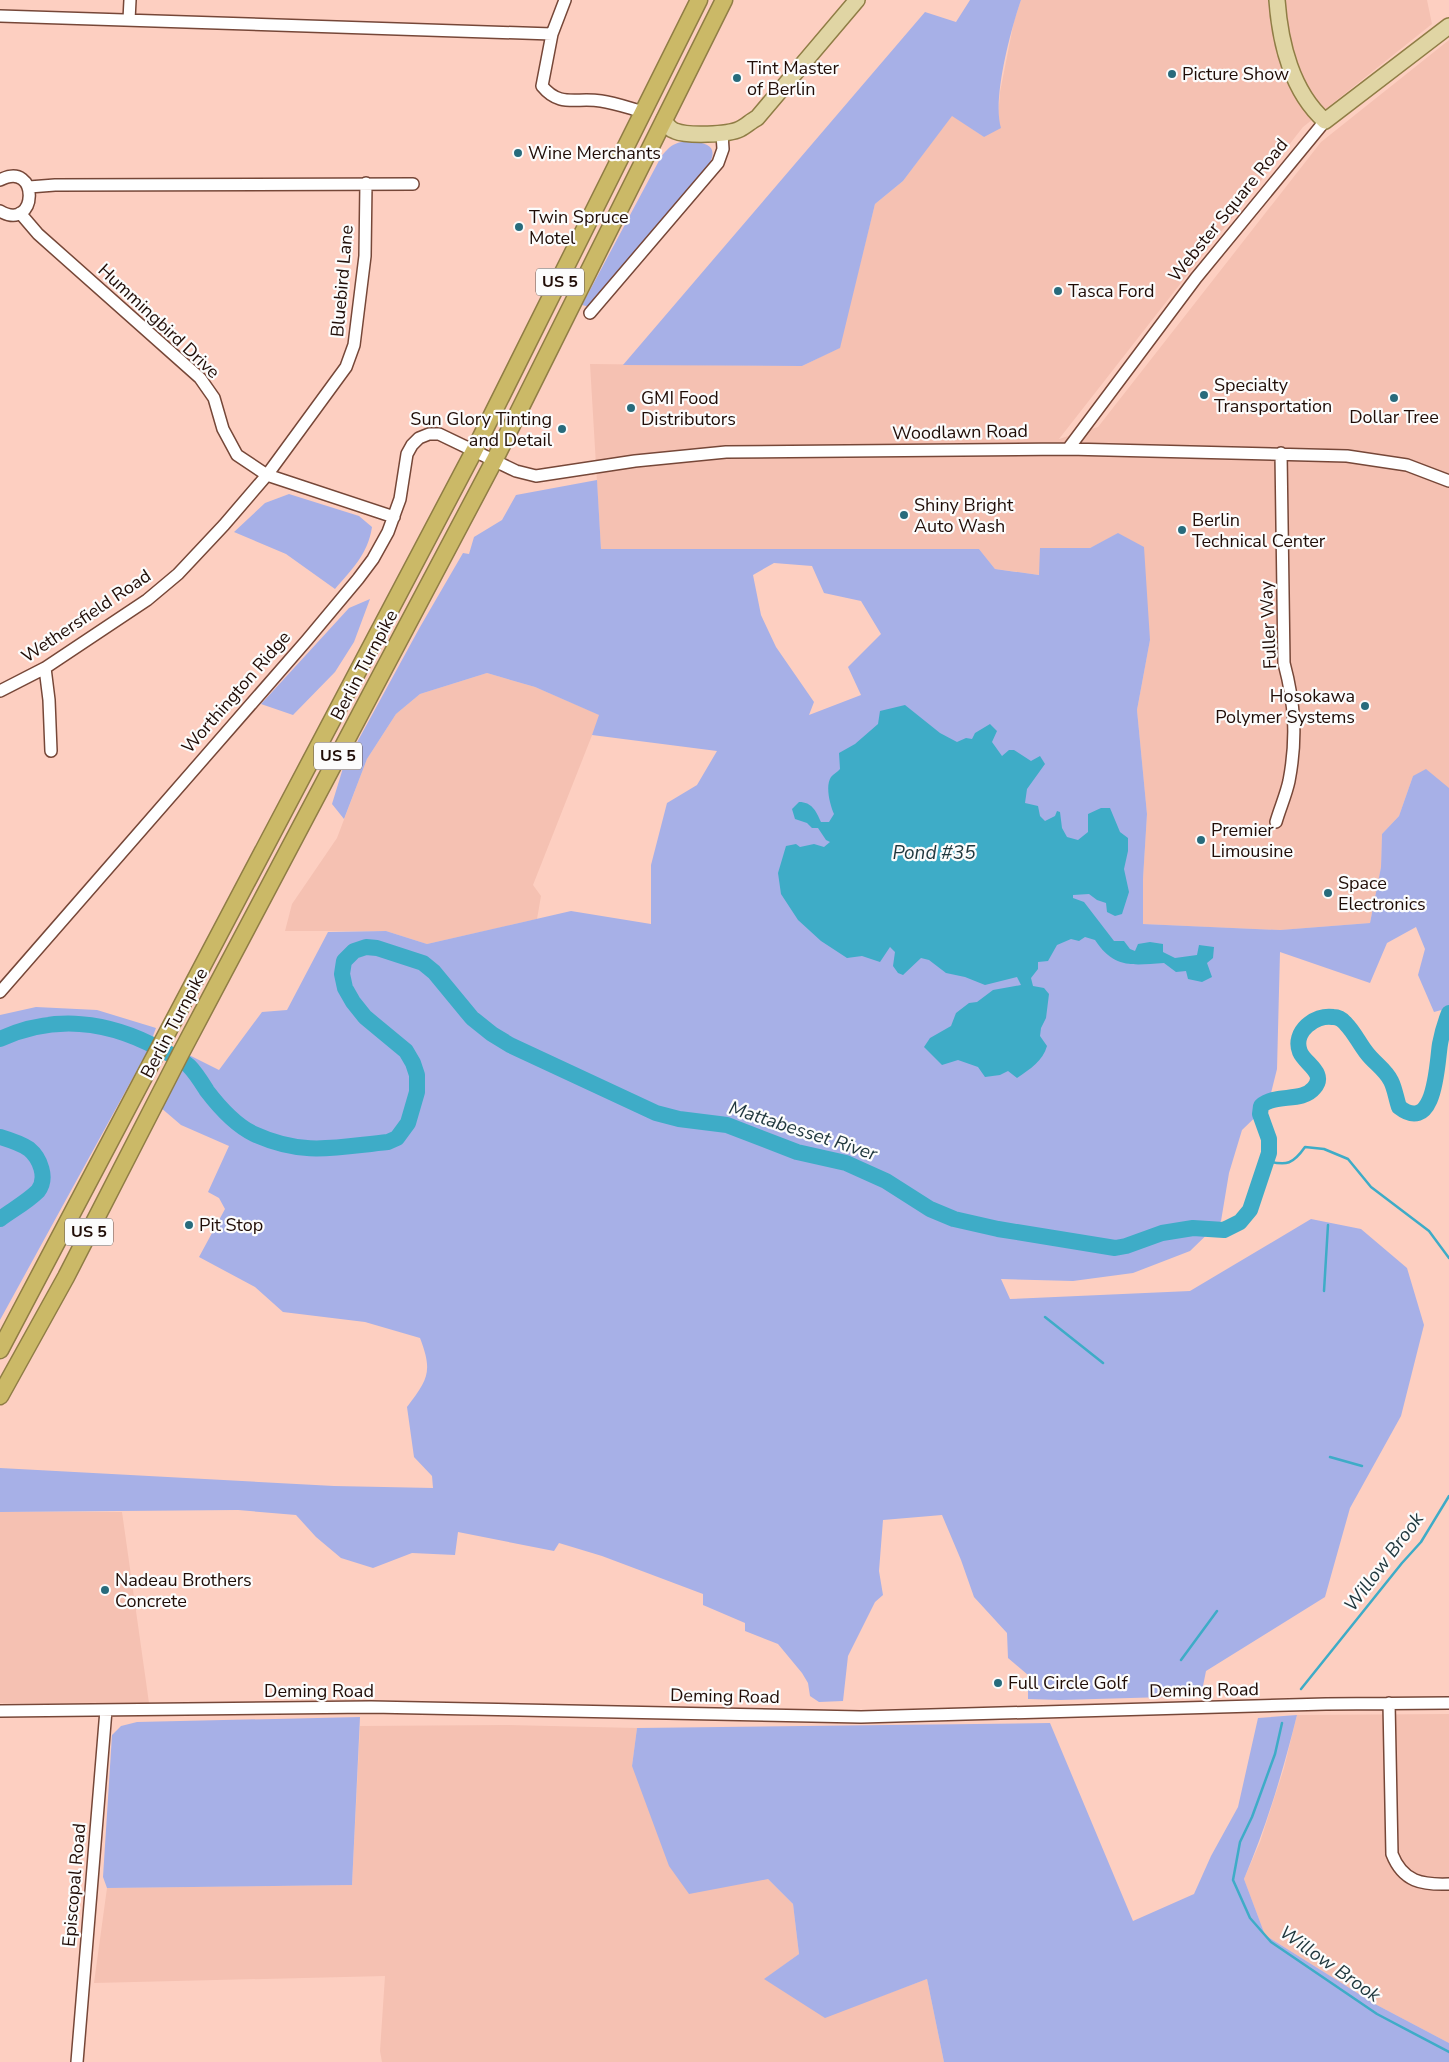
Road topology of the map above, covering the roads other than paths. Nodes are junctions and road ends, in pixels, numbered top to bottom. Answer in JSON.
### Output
{"nodes":[{"id":1,"x":130,"y":0,"type":"edge"},
{"id":2,"x":565,"y":0,"type":"edge"},
{"id":3,"x":699,"y":0,"type":"edge"},
{"id":4,"x":724,"y":0,"type":"edge"},
{"id":5,"x":857,"y":0,"type":"edge"},
{"id":6,"x":1277,"y":0,"type":"edge"},
{"id":7,"x":0,"y":16,"type":"edge"},
{"id":8,"x":129,"y":20,"type":"junction"},
{"id":9,"x":1449,"y":26,"type":"edge"},
{"id":10,"x":552,"y":34,"type":"junction"},
{"id":11,"x":644,"y":112,"type":"junction"},
{"id":12,"x":664,"y":120,"type":"junction"},
{"id":13,"x":1325,"y":121,"type":"junction"},
{"id":14,"x":722,"y":134,"type":"junction"},
{"id":15,"x":0,"y":180,"type":"edge"},
{"id":16,"x":366,"y":183,"type":"junction"},
{"id":17,"x":413,"y":184,"type":"dead end"},
{"id":18,"x":28,"y":187,"type":"junction"},
{"id":19,"x":0,"y":212,"type":"edge"},
{"id":20,"x":20,"y":213,"type":"junction"},
{"id":21,"x":590,"y":312,"type":"dead end"},
{"id":22,"x":1068,"y":448,"type":"junction"},
{"id":23,"x":474,"y":451,"type":"junction"},
{"id":24,"x":1281,"y":453,"type":"junction"},
{"id":25,"x":494,"y":461,"type":"junction"},
{"id":26,"x":268,"y":474,"type":"junction"},
{"id":27,"x":1449,"y":481,"type":"edge"},
{"id":28,"x":394,"y":517,"type":"junction"},
{"id":29,"x":44,"y":668,"type":"junction"},
{"id":30,"x":0,"y":691,"type":"edge"},
{"id":31,"x":51,"y":752,"type":"dead end"},
{"id":32,"x":1276,"y":822,"type":"dead end"},
{"id":33,"x":0,"y":992,"type":"edge"},
{"id":34,"x":0,"y":1350,"type":"edge"},
{"id":35,"x":0,"y":1396,"type":"edge"},
{"id":36,"x":1449,"y":1703,"type":"edge"},
{"id":37,"x":1389,"y":1704,"type":"junction"},
{"id":38,"x":106,"y":1710,"type":"junction"},
{"id":39,"x":0,"y":1711,"type":"edge"},
{"id":40,"x":1449,"y":1884,"type":"edge"},
{"id":41,"x":77,"y":2062,"type":"edge"}],
"edges":[{"from":1,"to":8,"type":"street"},
{"from":2,"to":10,"type":"street"},
{"from":3,"to":11,"type":"highway","name":"Berlin Turnpike","number":"US 5"},
{"from":4,"to":12,"type":"highway","name":"Berlin Turnpike","number":"US 5"},
{"from":5,"to":14,"type":"main road"},
{"from":6,"to":13,"type":"main road"},
{"from":7,"to":8,"type":"street"},
{"from":8,"to":10,"type":"street"},
{"from":9,"to":13,"type":"main road","name":"Webster Square Road"},
{"from":10,"to":11,"type":"street"},
{"from":11,"to":12,"type":"main road"},
{"from":11,"to":23,"type":"highway","name":"Berlin Turnpike","number":"US 5"},
{"from":12,"to":14,"type":"main road"},
{"from":12,"to":25,"type":"highway","name":"Berlin Turnpike","number":"US 5"},
{"from":13,"to":22,"type":"street","name":"Webster Square Road"},
{"from":14,"to":21,"type":"street"},
{"from":15,"to":18,"type":"street"},
{"from":16,"to":17,"type":"street"},
{"from":16,"to":18,"type":"street"},
{"from":16,"to":26,"type":"street","name":"Bluebird Lane"},
{"from":18,"to":20,"type":"street"},
{"from":19,"to":20,"type":"street"},
{"from":20,"to":26,"type":"street","name":"Hummingbird Drive"},
{"from":22,"to":24,"type":"street","name":"Woodlawn Road"},
{"from":22,"to":25,"type":"street","name":"Woodlawn Road"},
{"from":23,"to":25,"type":"street","name":"Woodlawn Road"},
{"from":23,"to":28,"type":"street","name":"Worthington Ridge"},
{"from":23,"to":34,"type":"highway","name":"Berlin Turnpike","number":"US 5"},
{"from":24,"to":27,"type":"street","name":"Woodlawn Road"},
{"from":24,"to":32,"type":"street","name":"Fuller Way"},
{"from":25,"to":35,"type":"highway","name":"Berlin Turnpike","number":"US 5"},
{"from":26,"to":28,"type":"street","name":"Hummingbird Drive"},
{"from":26,"to":29,"type":"street","name":"Wethersfield Road"},
{"from":28,"to":33,"type":"street","name":"Worthington Ridge"},
{"from":29,"to":30,"type":"street","name":"Wethersfield Road"},
{"from":29,"to":31,"type":"street"},
{"from":36,"to":37,"type":"street","name":"Deming Road"},
{"from":37,"to":38,"type":"street","name":"Deming Road"},
{"from":37,"to":40,"type":"street"},
{"from":38,"to":39,"type":"street","name":"Deming Road"},
{"from":38,"to":41,"type":"street","name":"Episcopal Road"}]}
